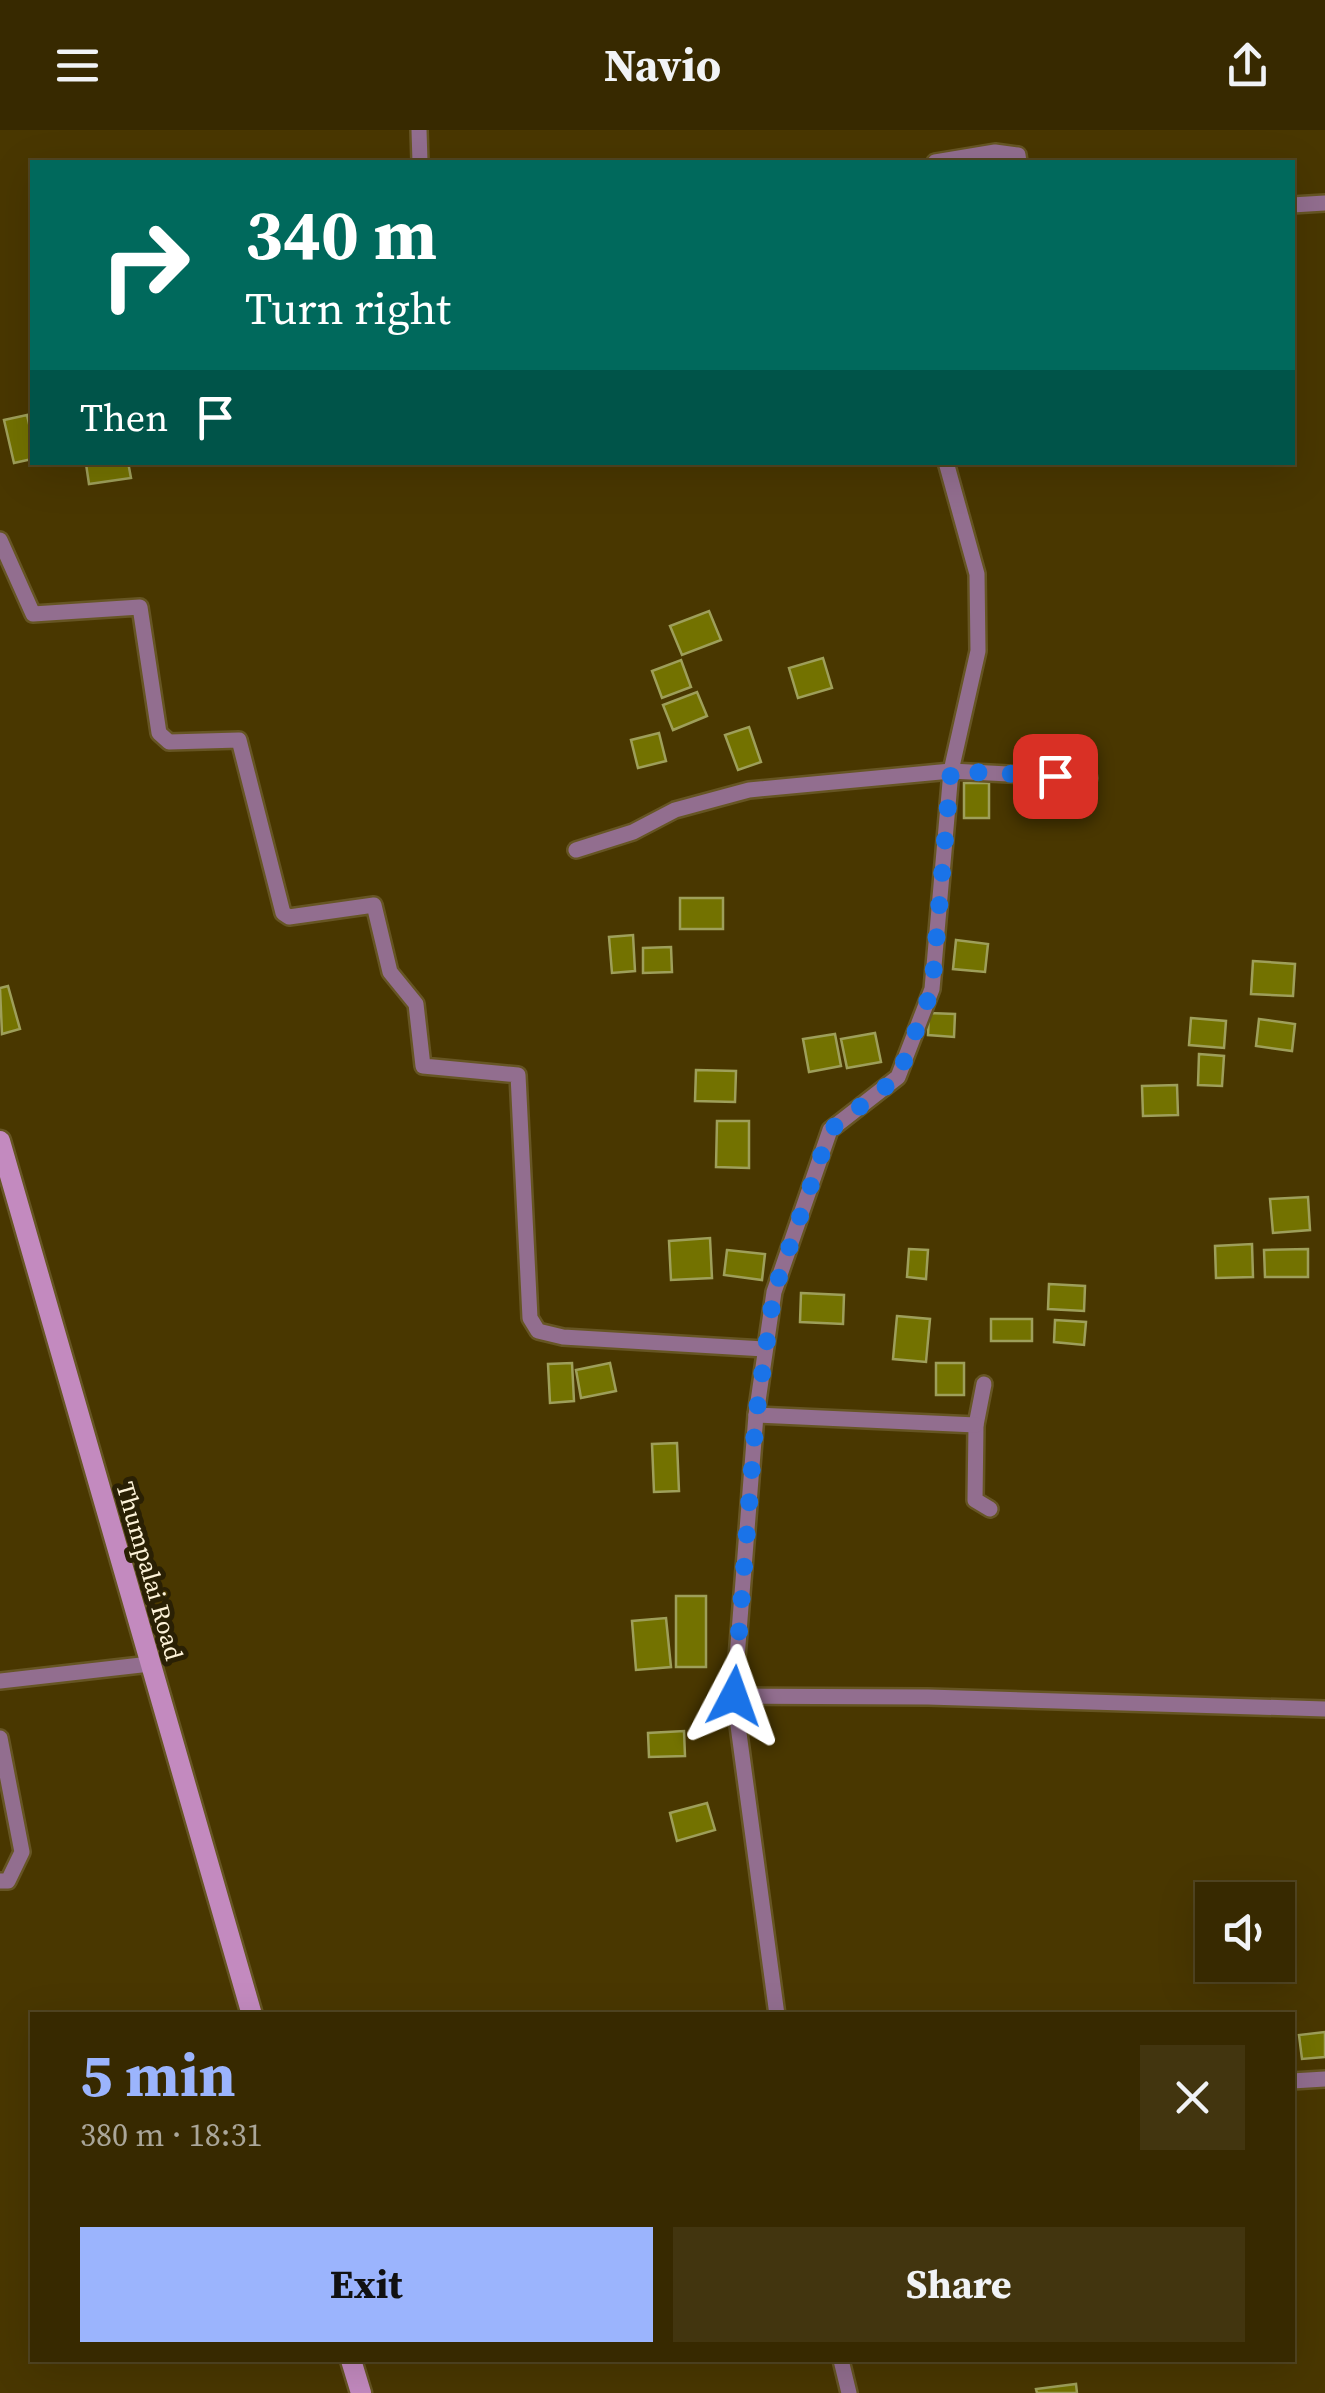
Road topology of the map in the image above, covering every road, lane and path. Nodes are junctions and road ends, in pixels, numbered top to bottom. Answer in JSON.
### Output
{"nodes":[{"id":1,"x":419,"y":130,"type":"edge"},
{"id":2,"x":420,"y":160,"type":"edge"},
{"id":3,"x":947,"y":160,"type":"edge"},
{"id":4,"x":1019,"y":160,"type":"edge"},
{"id":5,"x":1325,"y":203,"type":"edge"},
{"id":6,"x":1295,"y":204,"type":"edge"},
{"id":7,"x":947,"y":465,"type":"edge"},
{"id":8,"x":0,"y":540,"type":"edge"},
{"id":9,"x":951,"y":771,"type":"junction"},
{"id":10,"x":1089,"y":778,"type":"dead end"},
{"id":11,"x":576,"y":850,"type":"dead end"},
{"id":12,"x":0,"y":1141,"type":"edge"},
{"id":13,"x":765,"y":1349,"type":"junction"},
{"id":14,"x":984,"y":1384,"type":"dead end"},
{"id":15,"x":756,"y":1416,"type":"junction"},
{"id":16,"x":976,"y":1425,"type":"junction"},
{"id":17,"x":990,"y":1508,"type":"dead end"},
{"id":18,"x":150,"y":1664,"type":"junction"},
{"id":19,"x":0,"y":1681,"type":"edge"},
{"id":20,"x":734,"y":1696,"type":"junction"},
{"id":21,"x":1325,"y":1709,"type":"edge"},
{"id":22,"x":0,"y":1738,"type":"edge"},
{"id":23,"x":0,"y":1881,"type":"edge"},
{"id":24,"x":251,"y":2012,"type":"edge"},
{"id":25,"x":777,"y":2012,"type":"edge"},
{"id":26,"x":1325,"y":2079,"type":"edge"},
{"id":27,"x":1295,"y":2081,"type":"edge"},
{"id":28,"x":352,"y":2362,"type":"edge"},
{"id":29,"x":841,"y":2362,"type":"edge"},
{"id":30,"x":360,"y":2393,"type":"edge"},
{"id":31,"x":848,"y":2393,"type":"edge"}],
"edges":[{"from":1,"to":2,"type":"street"},
{"from":3,"to":4,"type":"street"},
{"from":5,"to":6,"type":"street"},
{"from":7,"to":9,"type":"street"},
{"from":8,"to":13,"type":"street"},
{"from":9,"to":10,"type":"street"},
{"from":9,"to":11,"type":"street"},
{"from":9,"to":13,"type":"street"},
{"from":12,"to":18,"type":"street","name":"Thumpalai Road"},
{"from":13,"to":15,"type":"street"},
{"from":14,"to":16,"type":"street"},
{"from":15,"to":16,"type":"street"},
{"from":15,"to":20,"type":"street"},
{"from":16,"to":17,"type":"street"},
{"from":18,"to":19,"type":"street"},
{"from":18,"to":24,"type":"street","name":"Thumpalai Road"},
{"from":20,"to":21,"type":"street"},
{"from":20,"to":25,"type":"street"},
{"from":22,"to":23,"type":"street"},
{"from":26,"to":27,"type":"street"},
{"from":28,"to":30,"type":"street"},
{"from":29,"to":31,"type":"street"}]}
